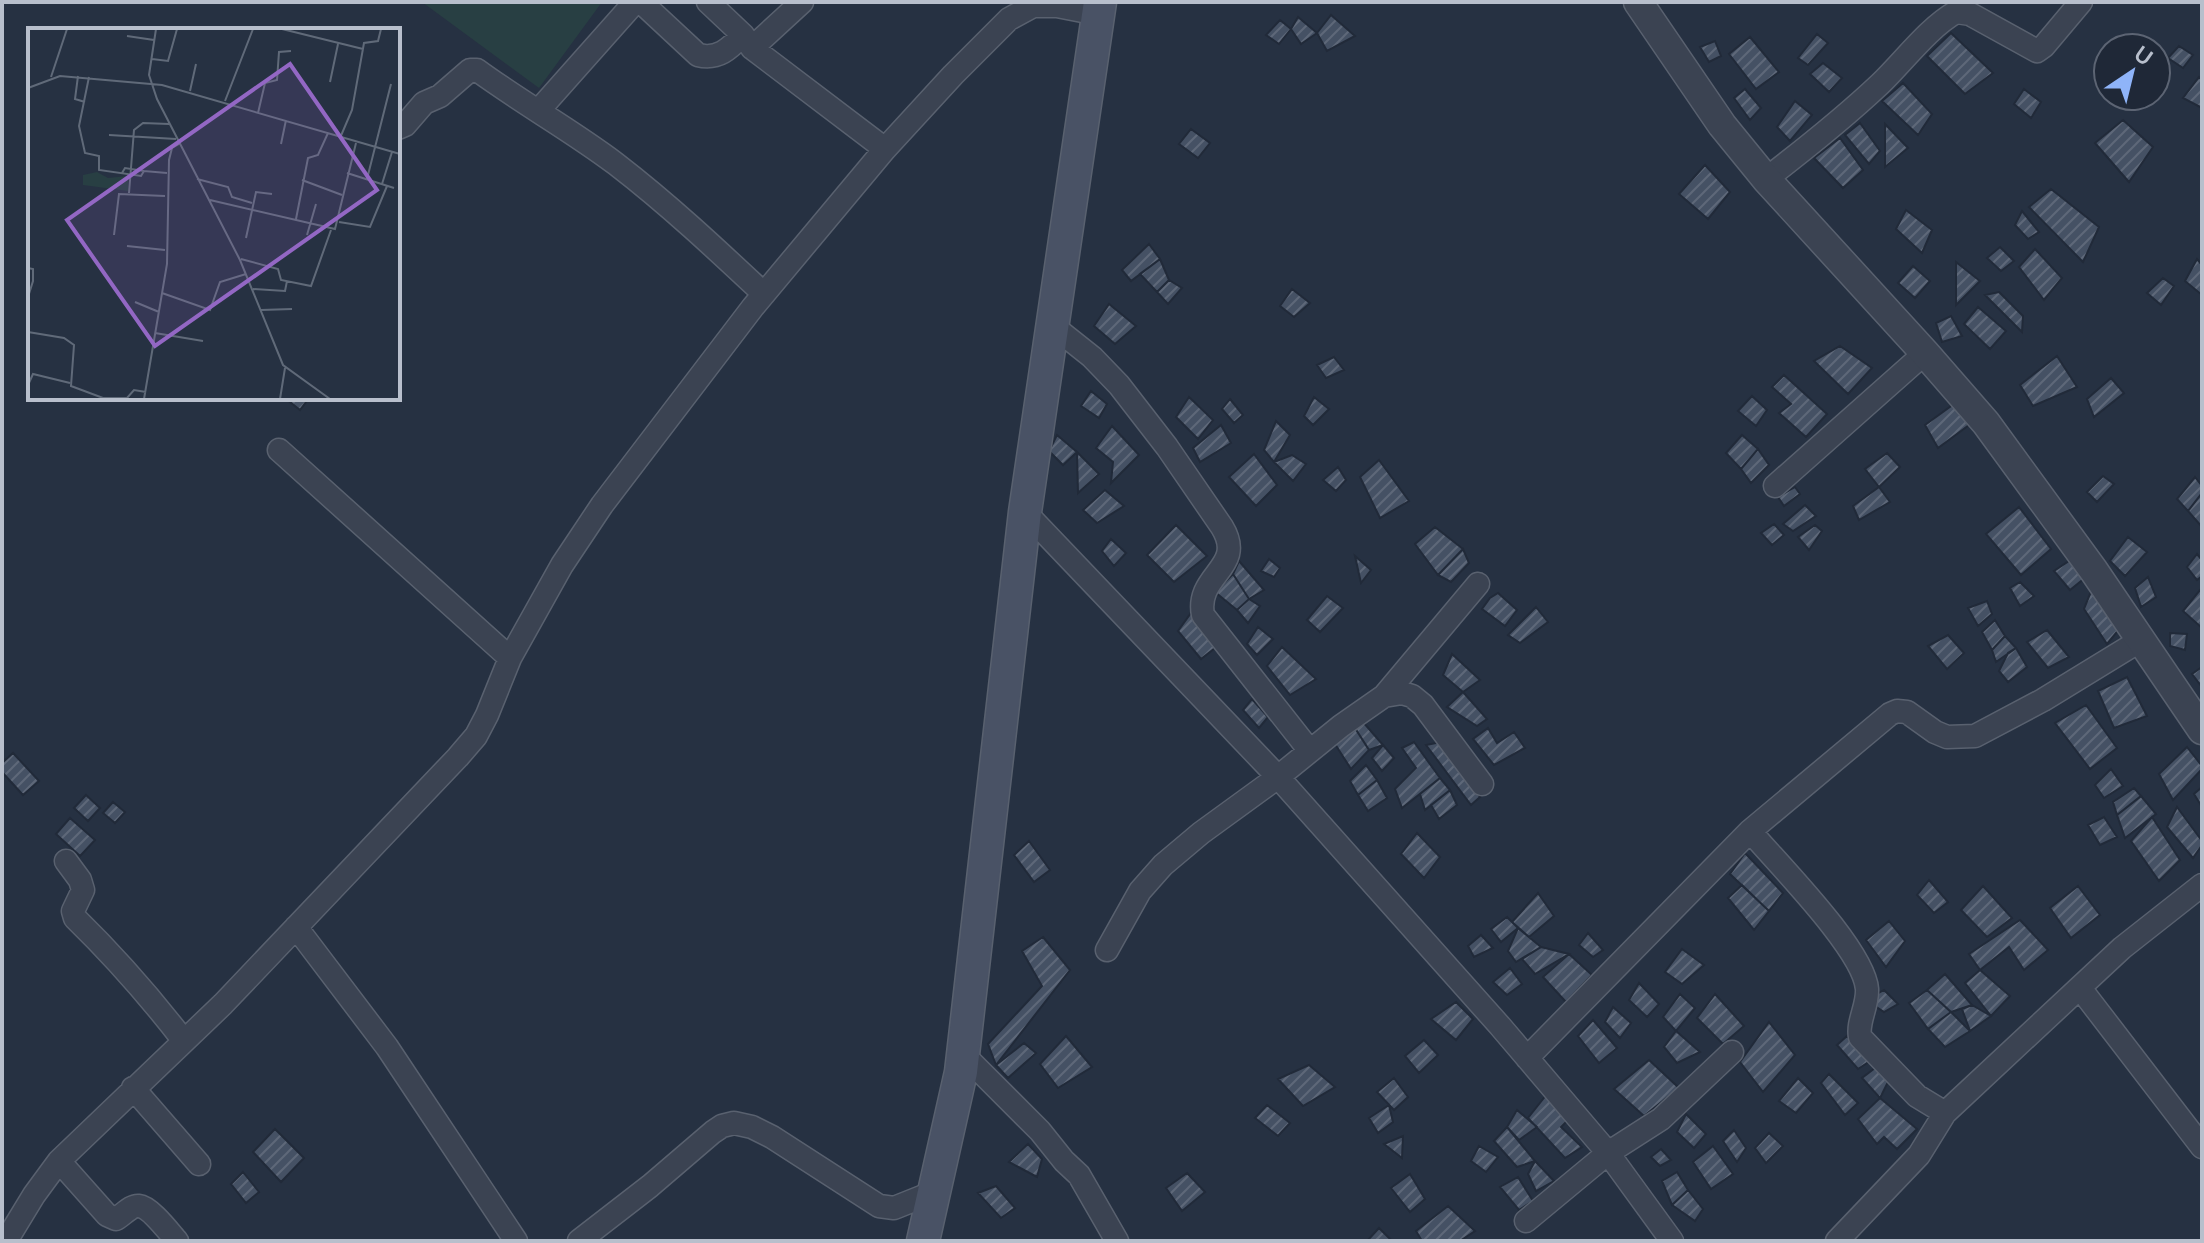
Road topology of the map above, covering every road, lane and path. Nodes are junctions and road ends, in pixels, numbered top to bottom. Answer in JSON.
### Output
{"nodes":[{"id":1,"x":635,"y":2,"type":"edge"},
{"id":2,"x":641,"y":2,"type":"edge"},
{"id":3,"x":708,"y":2,"type":"edge"},
{"id":4,"x":802,"y":2,"type":"edge"},
{"id":5,"x":1638,"y":2,"type":"edge"},
{"id":6,"x":2081,"y":2,"type":"edge"},
{"id":7,"x":1099,"y":8,"type":"edge"},
{"id":8,"x":747,"y":42,"type":"junction"},
{"id":9,"x":539,"y":110,"type":"junction"},
{"id":10,"x":400,"y":127,"type":"edge"},
{"id":11,"x":885,"y":149,"type":"junction"},
{"id":12,"x":1766,"y":179,"type":"junction"},
{"id":13,"x":764,"y":294,"type":"junction"},
{"id":14,"x":1053,"y":326,"type":"junction"},
{"id":15,"x":1925,"y":353,"type":"junction"},
{"id":16,"x":279,"y":450,"type":"dead end"},
{"id":17,"x":1775,"y":486,"type":"dead end"},
{"id":18,"x":1025,"y":512,"type":"junction"},
{"id":19,"x":1478,"y":584,"type":"dead end"},
{"id":20,"x":2141,"y":640,"type":"junction"},
{"id":21,"x":510,"y":658,"type":"junction"},
{"id":22,"x":1384,"y":696,"type":"junction"},
{"id":23,"x":2200,"y":724,"type":"edge"},
{"id":24,"x":1310,"y":751,"type":"junction"},
{"id":25,"x":1278,"y":777,"type":"junction"},
{"id":26,"x":1482,"y":784,"type":"dead end"},
{"id":27,"x":1750,"y":831,"type":"junction"},
{"id":28,"x":66,"y":861,"type":"dead end"},
{"id":29,"x":2202,"y":885,"type":"edge"},
{"id":30,"x":296,"y":927,"type":"junction"},
{"id":31,"x":1107,"y":950,"type":"dead end"},
{"id":32,"x":2080,"y":988,"type":"junction"},
{"id":33,"x":184,"y":1041,"type":"junction"},
{"id":34,"x":1732,"y":1052,"type":"dead end"},
{"id":35,"x":963,"y":1054,"type":"junction"},
{"id":36,"x":1527,"y":1058,"type":"junction"},
{"id":37,"x":133,"y":1088,"type":"junction"},
{"id":38,"x":1945,"y":1113,"type":"junction"},
{"id":39,"x":2194,"y":1117,"type":"edge"},
{"id":40,"x":2202,"y":1147,"type":"edge"},
{"id":41,"x":1608,"y":1153,"type":"junction"},
{"id":42,"x":59,"y":1161,"type":"junction"},
{"id":43,"x":199,"y":1164,"type":"dead end"},
{"id":44,"x":934,"y":1192,"type":"junction"},
{"id":45,"x":1526,"y":1221,"type":"dead end"},
{"id":46,"x":6,"y":1241,"type":"edge"},
{"id":47,"x":177,"y":1241,"type":"edge"},
{"id":48,"x":516,"y":1241,"type":"edge"},
{"id":49,"x":579,"y":1241,"type":"edge"},
{"id":50,"x":923,"y":1241,"type":"edge"},
{"id":51,"x":1117,"y":1241,"type":"edge"},
{"id":52,"x":1672,"y":1241,"type":"edge"},
{"id":53,"x":1837,"y":1241,"type":"edge"}],
"edges":[{"from":1,"to":9,"type":"street"},
{"from":2,"to":8,"type":"street"},
{"from":3,"to":8,"type":"street"},
{"from":4,"to":8,"type":"street"},
{"from":5,"to":12,"type":"street"},
{"from":6,"to":12,"type":"street"},
{"from":7,"to":11,"type":"street"},
{"from":7,"to":14,"type":"main road"},
{"from":8,"to":11,"type":"street"},
{"from":9,"to":10,"type":"street"},
{"from":9,"to":13,"type":"street"},
{"from":11,"to":13,"type":"street"},
{"from":12,"to":15,"type":"street"},
{"from":13,"to":21,"type":"street"},
{"from":14,"to":18,"type":"main road"},
{"from":14,"to":24,"type":"street"},
{"from":15,"to":17,"type":"street"},
{"from":15,"to":20,"type":"street"},
{"from":16,"to":21,"type":"street"},
{"from":18,"to":25,"type":"street"},
{"from":18,"to":35,"type":"main road"},
{"from":19,"to":22,"type":"street"},
{"from":20,"to":23,"type":"street"},
{"from":20,"to":27,"type":"street"},
{"from":21,"to":30,"type":"street"},
{"from":22,"to":24,"type":"street"},
{"from":22,"to":26,"type":"street"},
{"from":24,"to":25,"type":"street"},
{"from":25,"to":31,"type":"street"},
{"from":25,"to":36,"type":"street"},
{"from":27,"to":36,"type":"street"},
{"from":27,"to":38,"type":"street"},
{"from":28,"to":33,"type":"street"},
{"from":29,"to":32,"type":"street"},
{"from":30,"to":33,"type":"street"},
{"from":30,"to":48,"type":"street"},
{"from":32,"to":38,"type":"street"},
{"from":32,"to":39,"type":"street"},
{"from":33,"to":37,"type":"street"},
{"from":34,"to":41,"type":"street"},
{"from":35,"to":44,"type":"main road"},
{"from":35,"to":51,"type":"street"},
{"from":36,"to":41,"type":"street"},
{"from":37,"to":42,"type":"street"},
{"from":37,"to":43,"type":"street"},
{"from":38,"to":53,"type":"street"},
{"from":39,"to":40,"type":"street"},
{"from":41,"to":45,"type":"street"},
{"from":41,"to":52,"type":"street"},
{"from":42,"to":46,"type":"street"},
{"from":42,"to":47,"type":"street"},
{"from":44,"to":49,"type":"street"},
{"from":44,"to":50,"type":"main road"}]}
